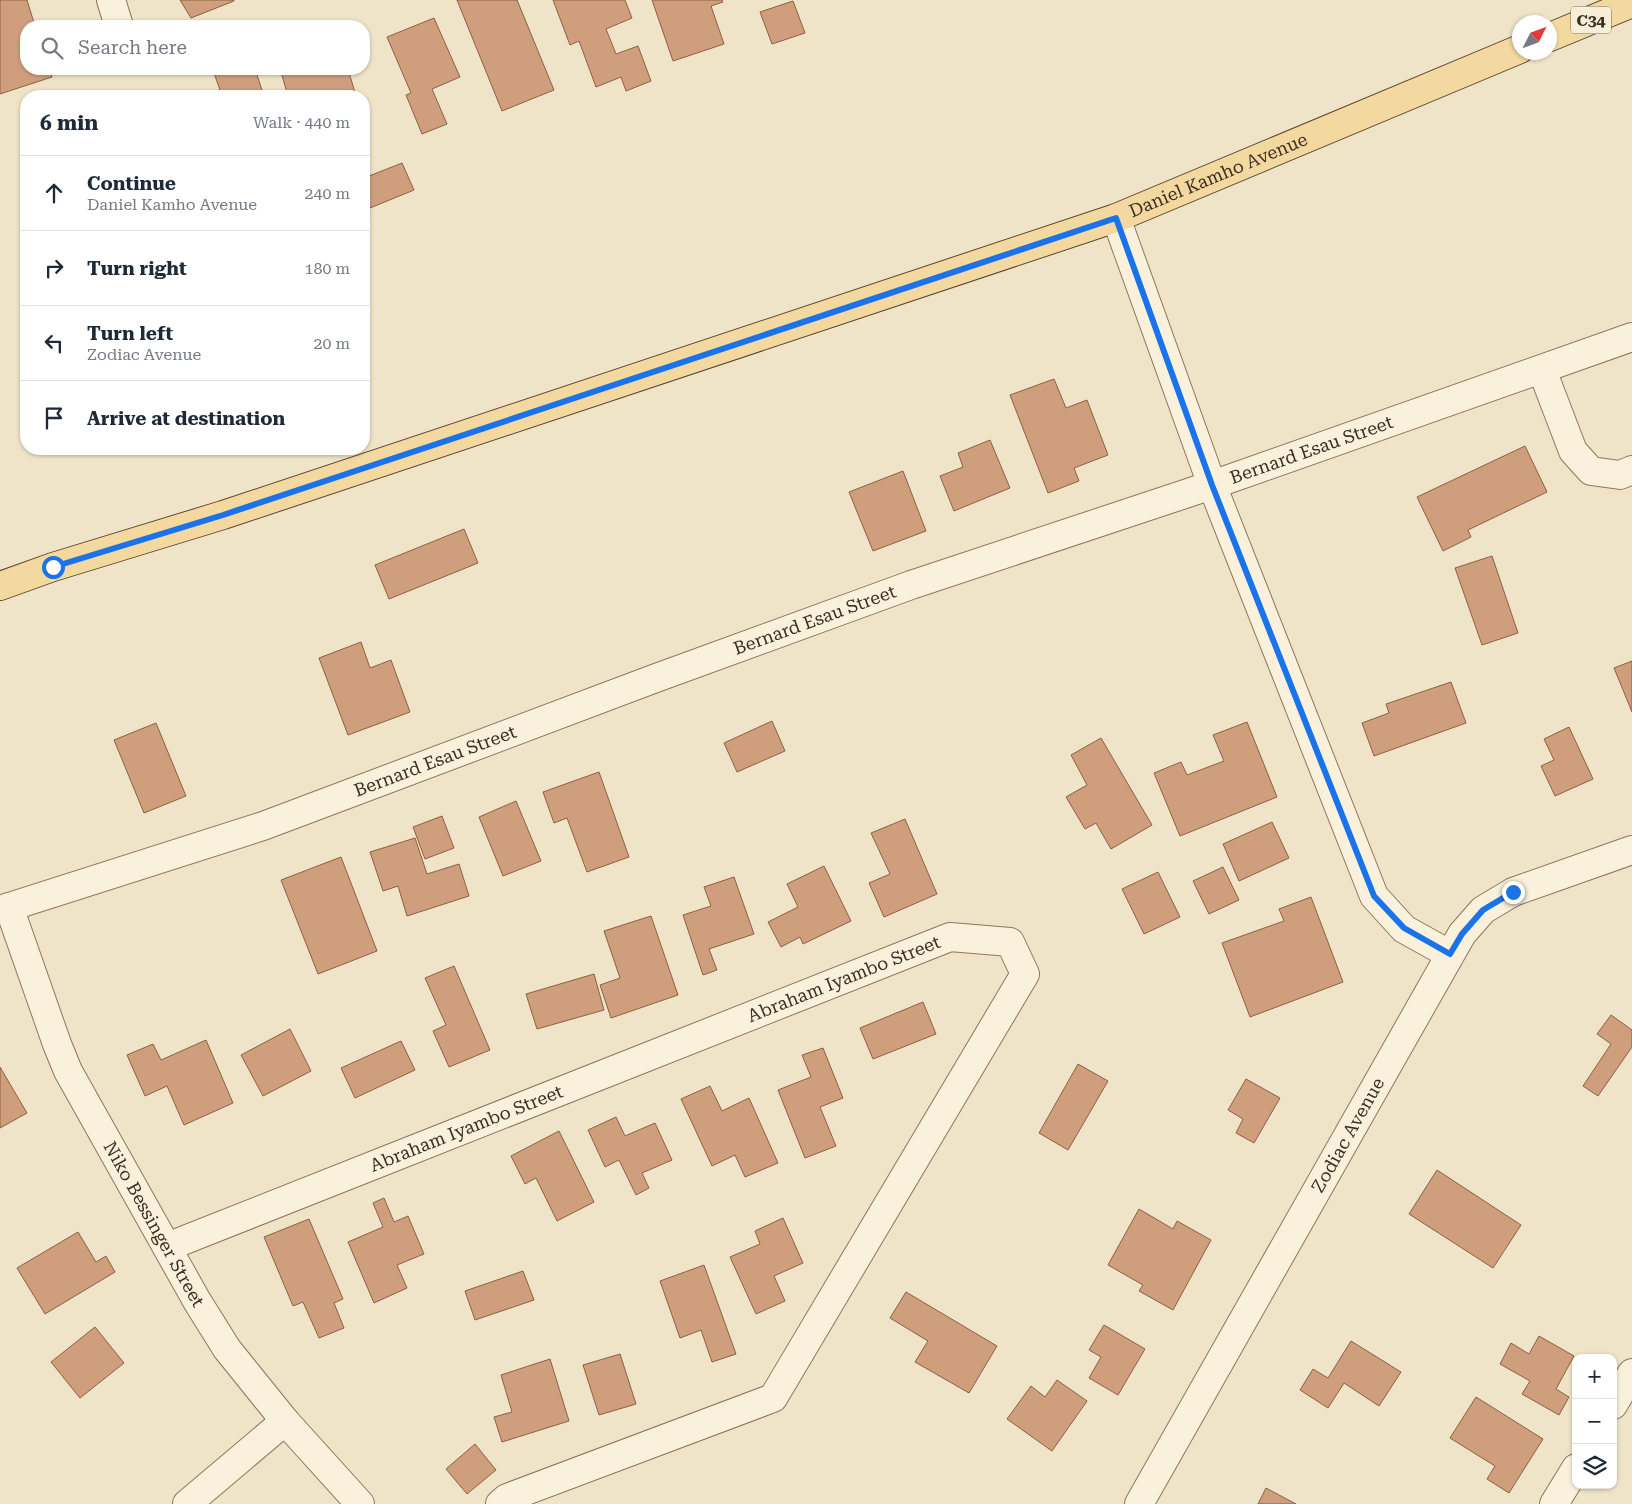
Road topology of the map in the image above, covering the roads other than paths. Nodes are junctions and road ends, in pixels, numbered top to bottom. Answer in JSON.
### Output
{"nodes":[{"id":1,"x":111,"y":0,"type":"edge"},
{"id":2,"x":1632,"y":2,"type":"edge"},
{"id":3,"x":117,"y":20,"type":"edge"},
{"id":4,"x":1557,"y":34,"type":"edge"},
{"id":5,"x":1512,"y":52,"type":"edge"},
{"id":6,"x":1116,"y":218,"type":"junction"},
{"id":7,"x":1632,"y":337,"type":"edge"},
{"id":8,"x":1542,"y":370,"type":"junction"},
{"id":9,"x":1632,"y":470,"type":"edge"},
{"id":10,"x":1212,"y":485,"type":"junction"},
{"id":11,"x":0,"y":586,"type":"edge"},
{"id":12,"x":1632,"y":850,"type":"edge"},
{"id":13,"x":5,"y":908,"type":"edge"},
{"id":14,"x":1450,"y":954,"type":"junction"},
{"id":15,"x":167,"y":1247,"type":"junction"},
{"id":16,"x":1632,"y":1373,"type":"edge"},
{"id":17,"x":1617,"y":1399,"type":"edge"},
{"id":18,"x":284,"y":1421,"type":"junction"},
{"id":19,"x":1572,"y":1475,"type":"edge"},
{"id":20,"x":187,"y":1504,"type":"edge"},
{"id":21,"x":360,"y":1504,"type":"edge"},
{"id":22,"x":500,"y":1504,"type":"edge"},
{"id":23,"x":1139,"y":1504,"type":"edge"},
{"id":24,"x":1554,"y":1504,"type":"edge"}],
"edges":[{"from":1,"to":3,"type":"street"},
{"from":2,"to":4,"type":"main road","number":"C34"},
{"from":5,"to":6,"type":"main road","name":"Daniel Kamho Avenue"},
{"from":6,"to":10,"type":"street"},
{"from":6,"to":11,"type":"main road","name":"Daniel Kamho Avenue"},
{"from":7,"to":8,"type":"street","name":"Bernard Esau Street"},
{"from":8,"to":9,"type":"street"},
{"from":8,"to":10,"type":"street","name":"Bernard Esau Street"},
{"from":10,"to":13,"type":"street","name":"Bernard Esau Street"},
{"from":10,"to":14,"type":"street"},
{"from":12,"to":14,"type":"street","name":"Zodiac Avenue"},
{"from":13,"to":15,"type":"street","name":"Niko Bessinger Street"},
{"from":14,"to":23,"type":"street","name":"Zodiac Avenue"},
{"from":15,"to":18,"type":"street","name":"Niko Bessinger Street"},
{"from":15,"to":22,"type":"street","name":"Abraham Iyambo Street"},
{"from":16,"to":17,"type":"street"},
{"from":18,"to":20,"type":"street"},
{"from":18,"to":21,"type":"street","name":"Niko Bessinger Street"},
{"from":19,"to":24,"type":"street"}]}
